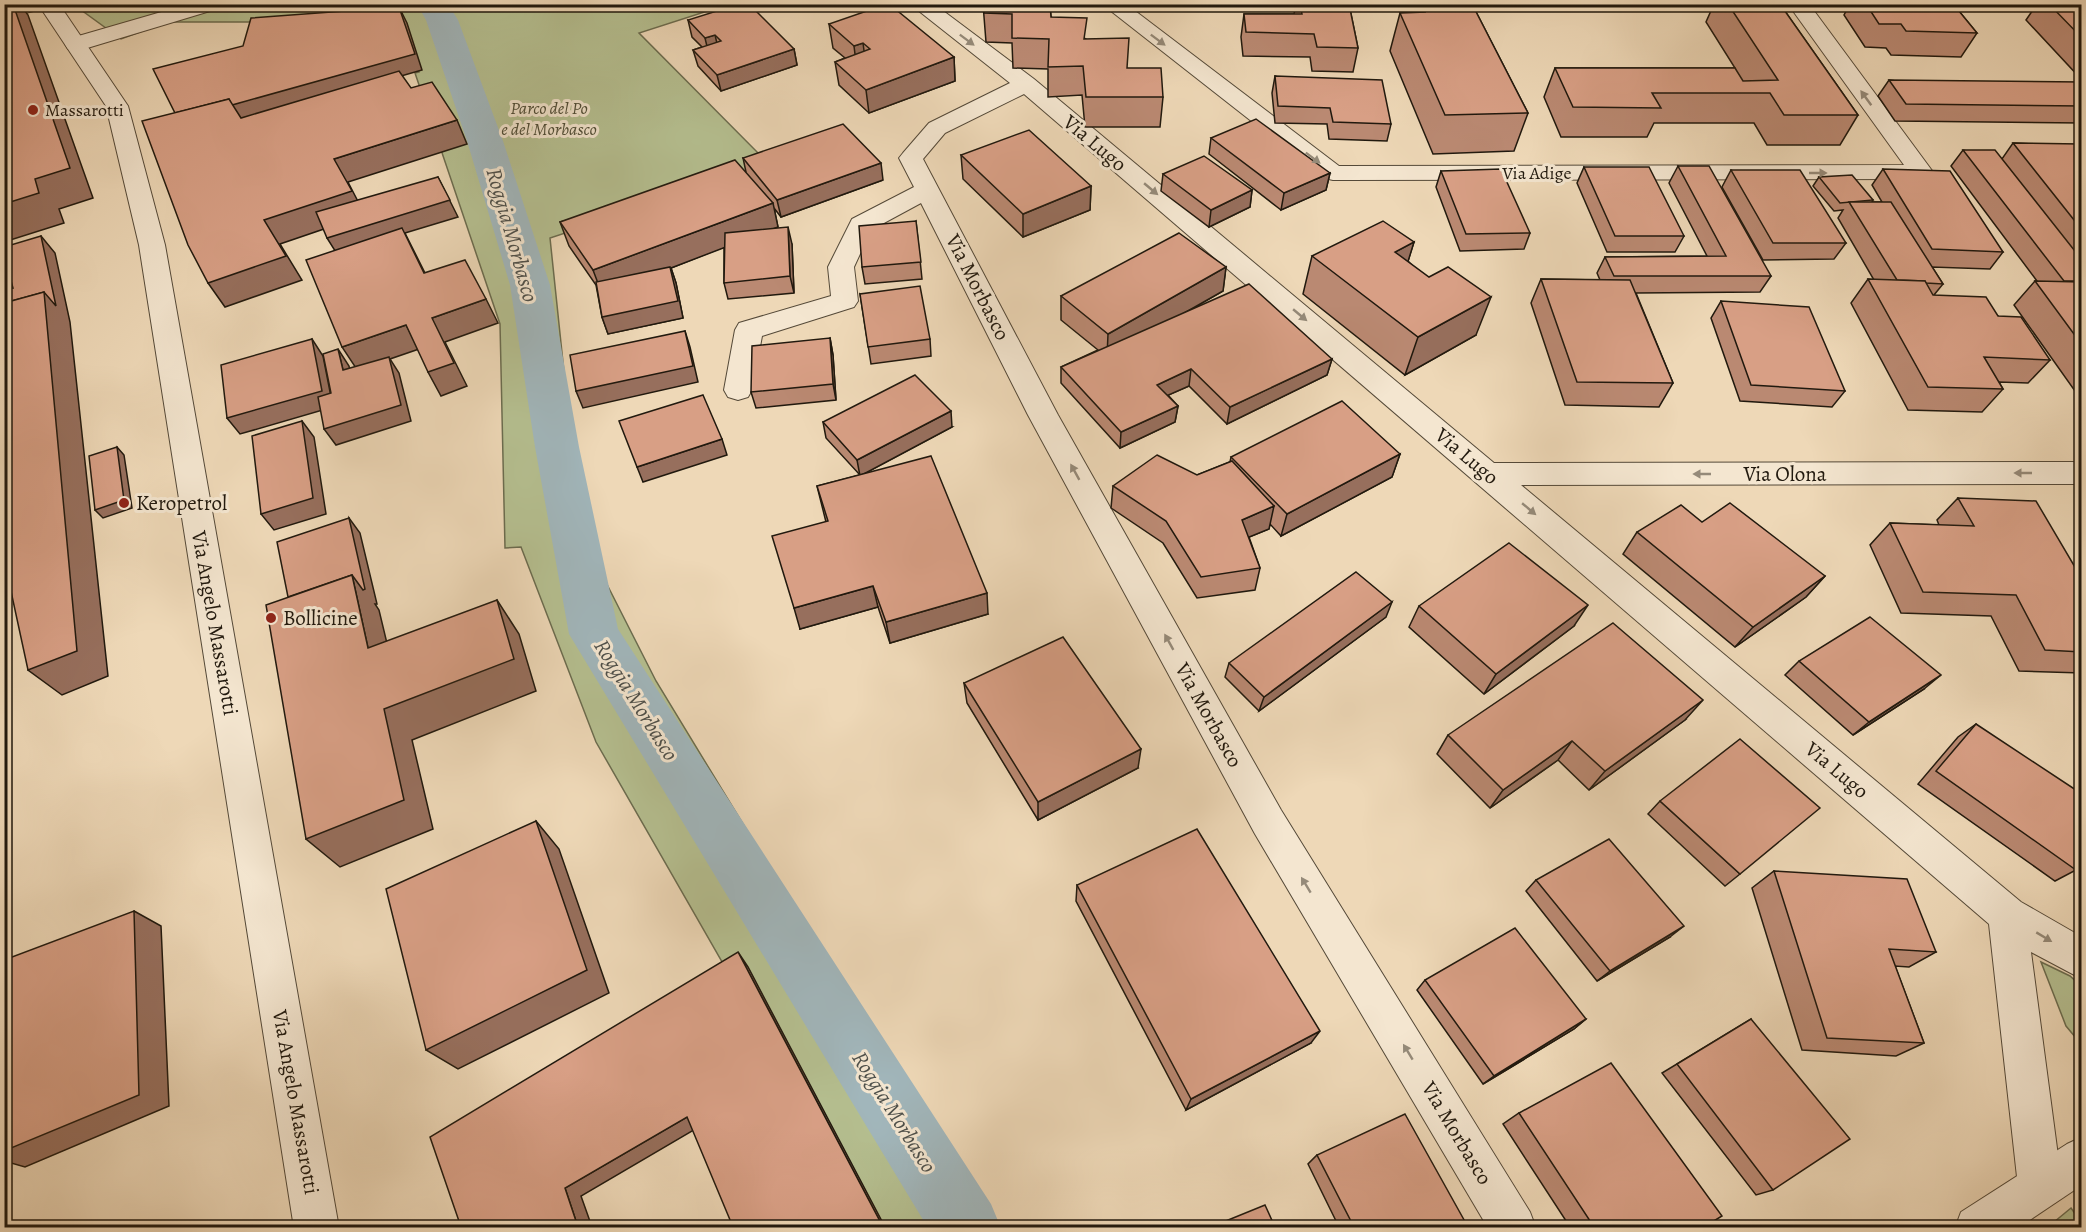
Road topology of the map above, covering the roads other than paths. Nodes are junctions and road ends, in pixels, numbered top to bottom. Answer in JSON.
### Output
{"nodes":[{"id":1,"x":37,"y":4,"type":"edge"},
{"id":2,"x":48,"y":4,"type":"edge"},
{"id":3,"x":213,"y":4,"type":"edge"},
{"id":4,"x":920,"y":4,"type":"edge"},
{"id":5,"x":1112,"y":4,"type":"edge"},
{"id":6,"x":1798,"y":4,"type":"edge"},
{"id":7,"x":4,"y":13,"type":"edge"},
{"id":8,"x":76,"y":44,"type":"junction"},
{"id":9,"x":1026,"y":84,"type":"junction"},
{"id":10,"x":927,"y":189,"type":"junction"},
{"id":11,"x":738,"y":390,"type":"dead end"},
{"id":12,"x":2082,"y":473,"type":"edge"},
{"id":13,"x":1488,"y":474,"type":"junction"},
{"id":14,"x":2007,"y":915,"type":"junction"},
{"id":15,"x":2082,"y":960,"type":"edge"},
{"id":16,"x":2082,"y":1159,"type":"edge"},
{"id":17,"x":2040,"y":1186,"type":"junction"},
{"id":18,"x":317,"y":1227,"type":"edge"},
{"id":19,"x":1514,"y":1227,"type":"edge"},
{"id":20,"x":1977,"y":1227,"type":"edge"}],
"edges":[{"from":1,"to":7,"type":"street"},
{"from":2,"to":8,"type":"street","name":"Via Angelo Massarotti"},
{"from":3,"to":8,"type":"street"},
{"from":4,"to":9,"type":"street","name":"Via Lugo","one_way":true},
{"from":5,"to":6,"type":"street","name":"Via Adige","one_way":true},
{"from":8,"to":18,"type":"street","name":"Via Angelo Massarotti"},
{"from":9,"to":10,"type":"street","name":"Via Morbasco"},
{"from":9,"to":13,"type":"street","name":"Via Lugo","one_way":true},
{"from":10,"to":11,"type":"street"},
{"from":19,"to":10,"type":"street","name":"Via Morbasco","one_way":true},
{"from":12,"to":13,"type":"street","name":"Via Olona","one_way":true},
{"from":13,"to":14,"type":"street","name":"Via Lugo","one_way":true},
{"from":14,"to":15,"type":"street","name":"Via Lugo","one_way":true},
{"from":14,"to":17,"type":"street"},
{"from":16,"to":17,"type":"street"},
{"from":17,"to":20,"type":"street"}]}
